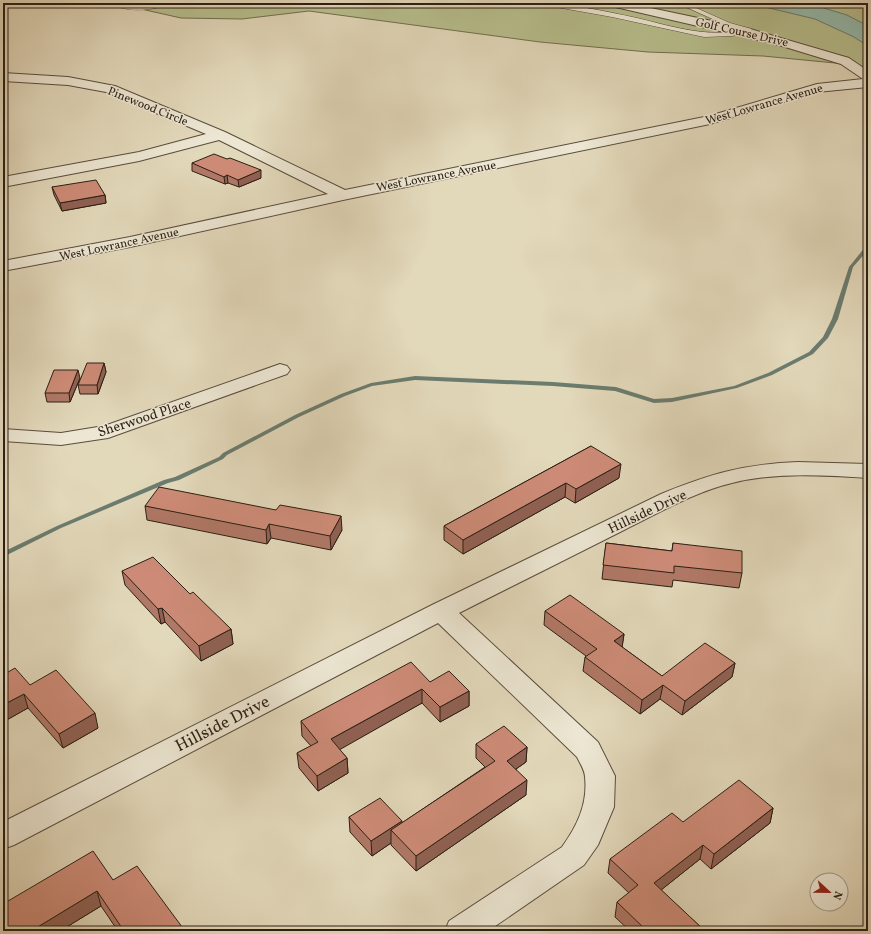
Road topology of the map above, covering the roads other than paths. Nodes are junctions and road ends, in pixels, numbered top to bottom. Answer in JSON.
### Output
{"nodes":[{"id":1,"x":114,"y":3,"type":"edge"},
{"id":2,"x":166,"y":3,"type":"edge"},
{"id":3,"x":538,"y":3,"type":"edge"},
{"id":4,"x":611,"y":3,"type":"edge"},
{"id":5,"x":680,"y":3,"type":"edge"},
{"id":6,"x":746,"y":32,"type":"junction"},
{"id":7,"x":3,"y":77,"type":"edge"},
{"id":8,"x":868,"y":77,"type":"edge"},
{"id":9,"x":868,"y":83,"type":"edge"},
{"id":10,"x":220,"y":135,"type":"junction"},
{"id":11,"x":3,"y":182,"type":"edge"},
{"id":12,"x":343,"y":195,"type":"junction"},
{"id":13,"x":3,"y":266,"type":"edge"},
{"id":14,"x":280,"y":370,"type":"dead end"},
{"id":15,"x":3,"y":436,"type":"edge"},
{"id":16,"x":868,"y":471,"type":"edge"},
{"id":17,"x":441,"y":611,"type":"junction"},
{"id":18,"x":3,"y":836,"type":"edge"},
{"id":19,"x":461,"y":931,"type":"edge"}],
"edges":[{"from":1,"to":2,"type":"lane"},
{"from":3,"to":6,"type":"lane"},
{"from":4,"to":6,"type":"street","name":"Golf Course Drive"},
{"from":5,"to":6,"type":"lane"},
{"from":6,"to":8,"type":"street","name":"Golf Course Drive"},
{"from":7,"to":10,"type":"street","name":"Pinewood Circle"},
{"from":9,"to":12,"type":"street","name":"West Lowrance Avenue"},
{"from":10,"to":11,"type":"street","name":"Pinewood Circle"},
{"from":10,"to":12,"type":"street","name":"Pinewood Circle"},
{"from":12,"to":13,"type":"street","name":"West Lowrance Avenue"},
{"from":14,"to":15,"type":"street","name":"Sherwood Place"},
{"from":16,"to":17,"type":"street","name":"Hillside Drive"},
{"from":17,"to":18,"type":"street","name":"Hillside Drive"},
{"from":17,"to":19,"type":"street"}]}
